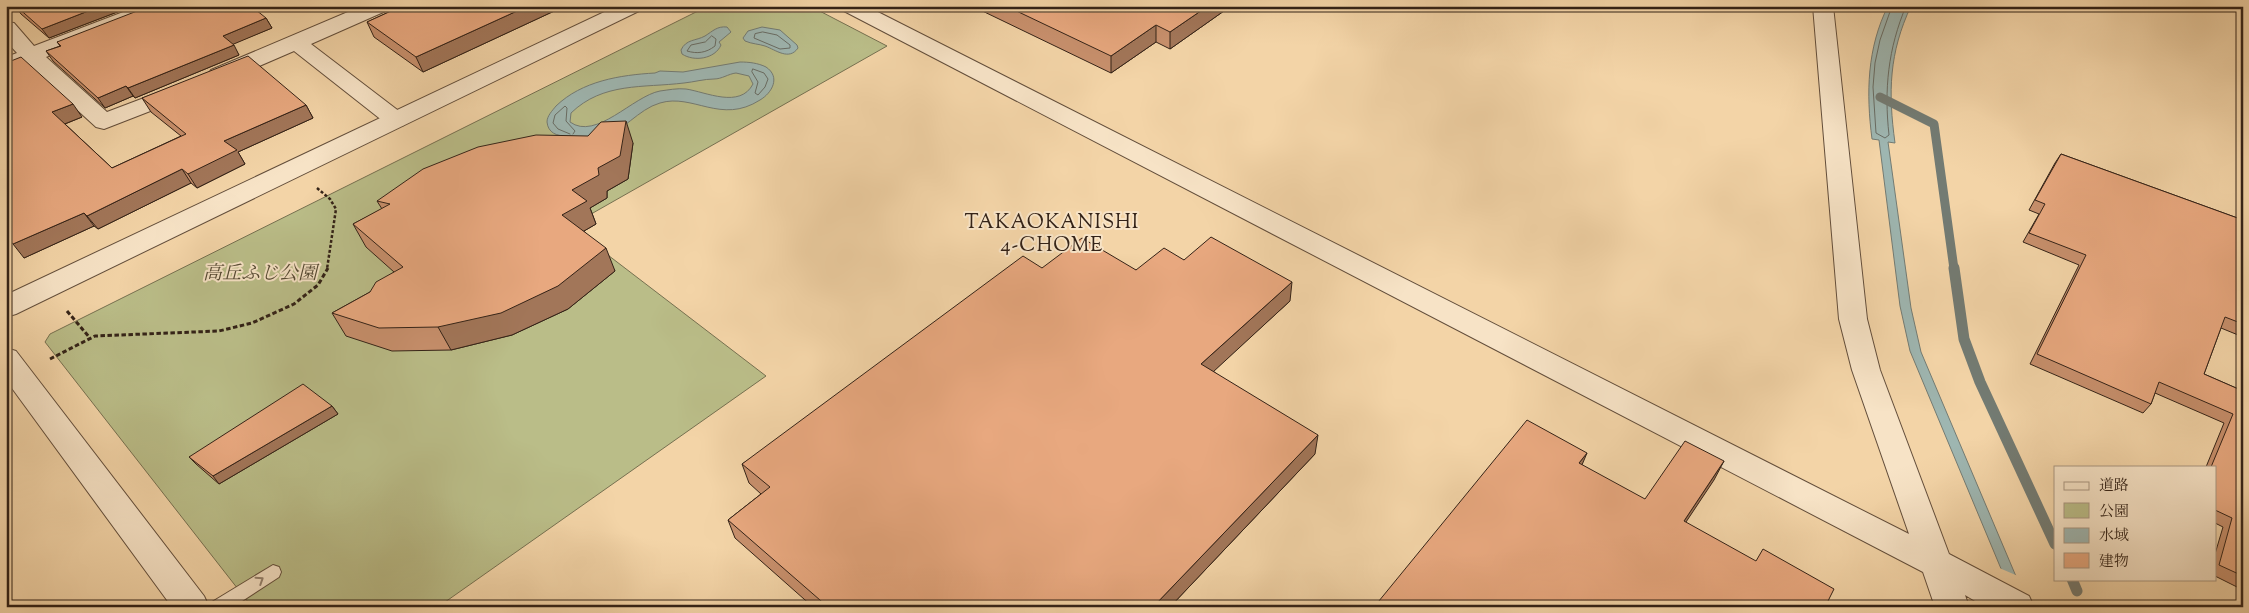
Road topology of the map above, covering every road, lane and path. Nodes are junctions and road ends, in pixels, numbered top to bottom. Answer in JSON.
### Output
{"nodes":[{"id":1,"x":159,"y":6,"type":"edge"},
{"id":2,"x":381,"y":6,"type":"edge"},
{"id":3,"x":634,"y":6,"type":"edge"},
{"id":4,"x":849,"y":6,"type":"edge"},
{"id":5,"x":1823,"y":6,"type":"edge"},
{"id":6,"x":6,"y":28,"type":"edge"},
{"id":7,"x":296,"y":43,"type":"junction"},
{"id":8,"x":30,"y":55,"type":"junction"},
{"id":9,"x":6,"y":65,"type":"edge"},
{"id":10,"x":396,"y":120,"type":"junction"},
{"id":11,"x":317,"y":188,"type":"dead end"},
{"id":12,"x":6,"y":307,"type":"edge"},
{"id":13,"x":67,"y":311,"type":"dead end"},
{"id":14,"x":90,"y":338,"type":"junction"},
{"id":15,"x":6,"y":358,"type":"edge"},
{"id":16,"x":50,"y":359,"type":"dead end"},
{"id":17,"x":1936,"y":563,"type":"junction"},
{"id":18,"x":273,"y":572,"type":"dead end"},
{"id":19,"x":2003,"y":599,"type":"edge"},
{"id":20,"x":192,"y":607,"type":"edge"},
{"id":21,"x":218,"y":607,"type":"edge"},
{"id":22,"x":1952,"y":607,"type":"edge"}],
"edges":[{"from":1,"to":8,"type":"street"},
{"from":2,"to":7,"type":"street"},
{"from":3,"to":10,"type":"street"},
{"from":4,"to":17,"type":"street"},
{"from":5,"to":17,"type":"street"},
{"from":6,"to":8,"type":"street"},
{"from":7,"to":8,"type":"street"},
{"from":7,"to":10,"type":"street"},
{"from":8,"to":9,"type":"street"},
{"from":10,"to":12,"type":"street"},
{"from":11,"to":14,"type":"path"},
{"from":13,"to":14,"type":"path"},
{"from":14,"to":16,"type":"path"},
{"from":15,"to":20,"type":"street"},
{"from":17,"to":19,"type":"street"},
{"from":17,"to":22,"type":"street"},
{"from":21,"to":18,"type":"lane","one_way":true}]}
